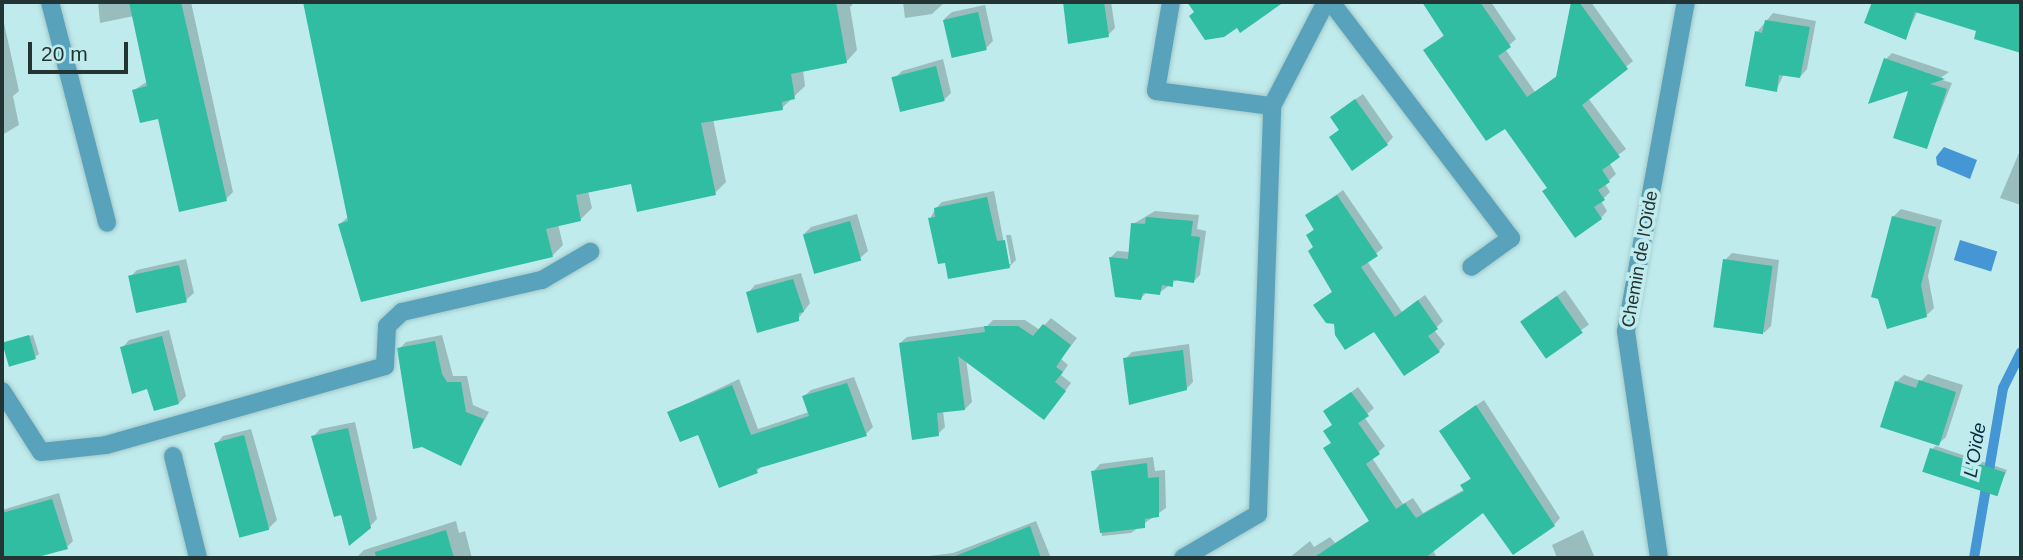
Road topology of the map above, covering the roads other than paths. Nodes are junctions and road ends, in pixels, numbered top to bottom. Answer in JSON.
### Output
{"nodes":[{"id":1,"x":50,"y":2,"type":"edge"},
{"id":2,"x":1171,"y":2,"type":"edge"},
{"id":3,"x":1329,"y":2,"type":"edge"},
{"id":4,"x":1686,"y":2,"type":"edge"},
{"id":5,"x":1272,"y":106,"type":"junction"},
{"id":6,"x":107,"y":223,"type":"dead end"},
{"id":7,"x":590,"y":252,"type":"dead end"},
{"id":8,"x":1471,"y":267,"type":"dead end"},
{"id":9,"x":2,"y":391,"type":"edge"},
{"id":10,"x":173,"y":456,"type":"dead end"},
{"id":11,"x":198,"y":558,"type":"edge"},
{"id":12,"x":1183,"y":558,"type":"edge"},
{"id":13,"x":1659,"y":558,"type":"edge"}],
"edges":[{"from":1,"to":6,"type":"street"},
{"from":2,"to":5,"type":"street"},
{"from":3,"to":5,"type":"street"},
{"from":3,"to":8,"type":"street"},
{"from":4,"to":13,"type":"street","name":"Chemin de l'Oïde"},
{"from":5,"to":12,"type":"street"},
{"from":7,"to":9,"type":"street"},
{"from":10,"to":11,"type":"street"}]}
